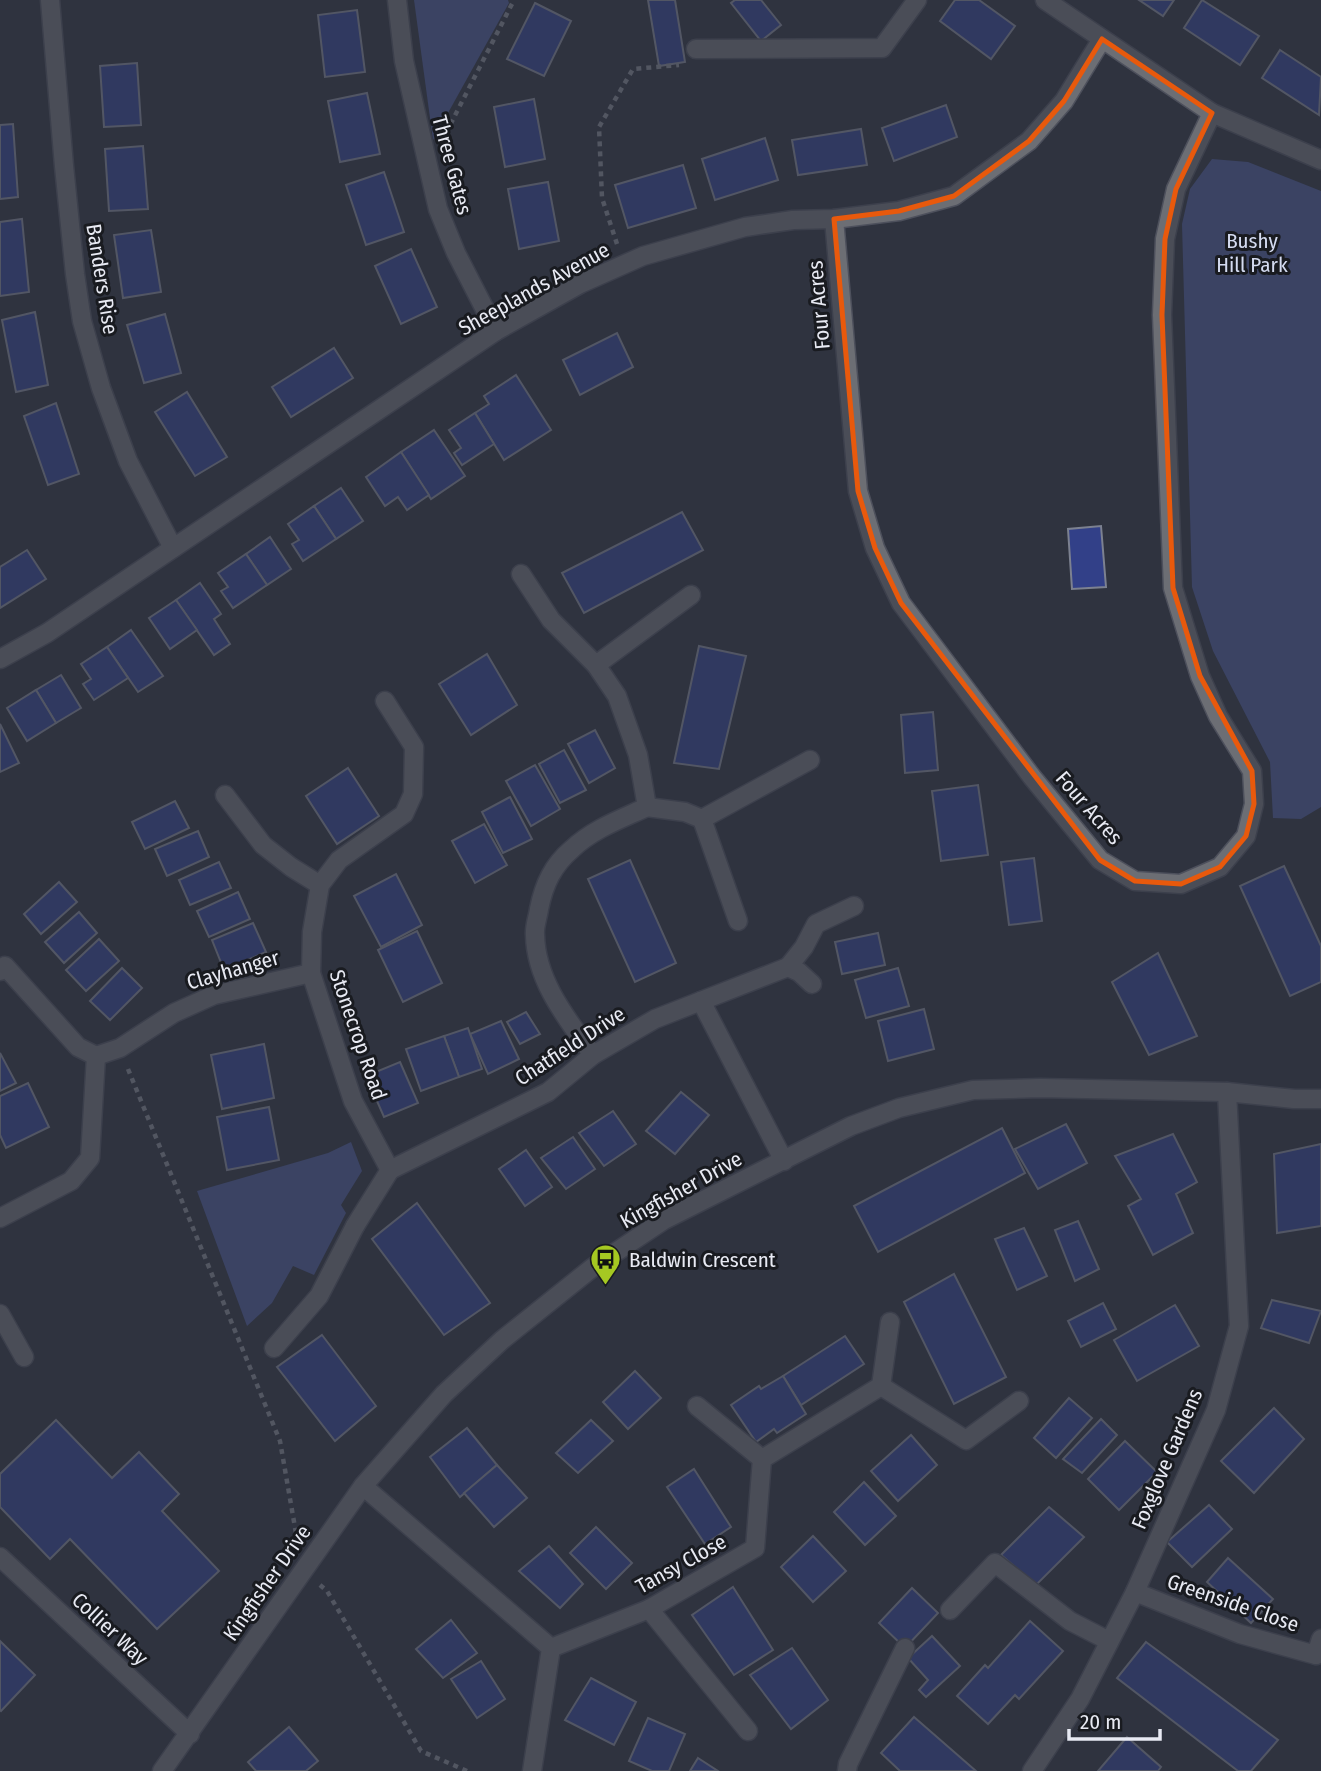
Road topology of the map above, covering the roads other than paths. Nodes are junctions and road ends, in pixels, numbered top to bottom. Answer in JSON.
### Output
{"nodes":[{"id":1,"x":50,"y":0,"type":"edge"},
{"id":2,"x":397,"y":0,"type":"edge"},
{"id":3,"x":917,"y":0,"type":"edge"},
{"id":4,"x":1045,"y":0,"type":"edge"},
{"id":5,"x":1101,"y":39,"type":"junction"},
{"id":6,"x":696,"y":49,"type":"road end"},
{"id":7,"x":1212,"y":113,"type":"junction"},
{"id":8,"x":1321,"y":160,"type":"edge"},
{"id":9,"x":834,"y":219,"type":"junction"},
{"id":10,"x":496,"y":331,"type":"junction"},
{"id":11,"x":173,"y":548,"type":"junction"},
{"id":12,"x":521,"y":573,"type":"dead end"},
{"id":13,"x":691,"y":595,"type":"dead end"},
{"id":14,"x":0,"y":659,"type":"edge"},
{"id":15,"x":596,"y":665,"type":"junction"},
{"id":16,"x":385,"y":701,"type":"dead end"},
{"id":17,"x":810,"y":760,"type":"dead end"},
{"id":18,"x":225,"y":795,"type":"dead end"},
{"id":19,"x":647,"y":807,"type":"junction"},
{"id":20,"x":702,"y":819,"type":"junction"},
{"id":21,"x":320,"y":885,"type":"junction"},
{"id":22,"x":854,"y":906,"type":"dead end"},
{"id":23,"x":738,"y":921,"type":"dead end"},
{"id":24,"x":2,"y":966,"type":"edge"},
{"id":25,"x":788,"y":967,"type":"junction"},
{"id":26,"x":311,"y":973,"type":"junction"},
{"id":27,"x":812,"y":984,"type":"dead end"},
{"id":28,"x":701,"y":1001,"type":"junction"},
{"id":29,"x":593,"y":1055,"type":"junction"},
{"id":30,"x":96,"y":1056,"type":"junction"},
{"id":31,"x":1227,"y":1093,"type":"junction"},
{"id":32,"x":1321,"y":1099,"type":"edge"},
{"id":33,"x":783,"y":1161,"type":"junction"},
{"id":34,"x":390,"y":1170,"type":"junction"},
{"id":35,"x":0,"y":1218,"type":"edge"},
{"id":36,"x":0,"y":1314,"type":"edge"},
{"id":37,"x":890,"y":1322,"type":"dead end"},
{"id":38,"x":274,"y":1348,"type":"dead end"},
{"id":39,"x":24,"y":1357,"type":"dead end"},
{"id":40,"x":881,"y":1386,"type":"junction"},
{"id":41,"x":1019,"y":1401,"type":"dead end"},
{"id":42,"x":697,"y":1406,"type":"dead end"},
{"id":43,"x":762,"y":1459,"type":"junction"},
{"id":44,"x":363,"y":1486,"type":"junction"},
{"id":45,"x":0,"y":1557,"type":"edge"},
{"id":46,"x":1135,"y":1592,"type":"junction"},
{"id":47,"x":649,"y":1609,"type":"junction"},
{"id":48,"x":950,"y":1610,"type":"dead end"},
{"id":49,"x":1109,"y":1641,"type":"junction"},
{"id":50,"x":1319,"y":1647,"type":"edge"},
{"id":51,"x":551,"y":1648,"type":"junction"},
{"id":52,"x":905,"y":1648,"type":"dead end"},
{"id":53,"x":748,"y":1731,"type":"dead end"},
{"id":54,"x":190,"y":1734,"type":"junction"},
{"id":55,"x":162,"y":1771,"type":"edge"},
{"id":56,"x":532,"y":1771,"type":"edge"},
{"id":57,"x":848,"y":1771,"type":"edge"},
{"id":58,"x":1032,"y":1771,"type":"edge"}],
"edges":[{"from":1,"to":11,"type":"street","name":"Banders Rise"},
{"from":2,"to":10,"type":"street","name":"Three Gates"},
{"from":3,"to":6,"type":"street"},
{"from":4,"to":5,"type":"street"},
{"from":5,"to":7,"type":"street"},
{"from":5,"to":9,"type":"street","name":"Sheeplands Avenue"},
{"from":7,"to":8,"type":"street"},
{"from":7,"to":9,"type":"street","name":"Four Acres"},
{"from":9,"to":10,"type":"street","name":"Sheeplands Avenue"},
{"from":10,"to":11,"type":"street","name":"Sheeplands Avenue"},
{"from":11,"to":14,"type":"street","name":"Sheeplands Avenue"},
{"from":12,"to":15,"type":"street"},
{"from":13,"to":15,"type":"street"},
{"from":15,"to":19,"type":"street"},
{"from":16,"to":21,"type":"street","name":"Stonecrop Road"},
{"from":17,"to":20,"type":"street"},
{"from":18,"to":21,"type":"street"},
{"from":19,"to":20,"type":"street"},
{"from":19,"to":29,"type":"street"},
{"from":20,"to":23,"type":"street"},
{"from":21,"to":26,"type":"street","name":"Stonecrop Road"},
{"from":22,"to":25,"type":"street"},
{"from":24,"to":30,"type":"street"},
{"from":25,"to":27,"type":"street"},
{"from":25,"to":28,"type":"street","name":"Chatfield Drive"},
{"from":26,"to":30,"type":"street","name":"Clayhanger"},
{"from":26,"to":34,"type":"street","name":"Stonecrop Road"},
{"from":28,"to":29,"type":"street","name":"Chatfield Drive"},
{"from":28,"to":33,"type":"street"},
{"from":29,"to":34,"type":"street","name":"Chatfield Drive"},
{"from":30,"to":35,"type":"street"},
{"from":31,"to":32,"type":"street","name":"Kingfisher Drive"},
{"from":31,"to":33,"type":"street","name":"Kingfisher Drive"},
{"from":31,"to":46,"type":"street","name":"Foxglove Gardens"},
{"from":33,"to":44,"type":"street","name":"Kingfisher Drive"},
{"from":34,"to":38,"type":"street"},
{"from":36,"to":39,"type":"street"},
{"from":37,"to":40,"type":"street"},
{"from":40,"to":41,"type":"street"},
{"from":40,"to":43,"type":"street"},
{"from":42,"to":43,"type":"street"},
{"from":43,"to":47,"type":"street","name":"Tansy Close"},
{"from":44,"to":51,"type":"street"},
{"from":44,"to":54,"type":"street","name":"Kingfisher Drive"},
{"from":45,"to":54,"type":"street","name":"Collier Way"},
{"from":46,"to":49,"type":"street","name":"Foxglove Gardens"},
{"from":46,"to":50,"type":"street","name":"Greenside Close"},
{"from":47,"to":51,"type":"street","name":"Tansy Close"},
{"from":47,"to":53,"type":"street"},
{"from":48,"to":49,"type":"street"},
{"from":49,"to":58,"type":"street","name":"Foxglove Gardens"},
{"from":51,"to":56,"type":"street"},
{"from":52,"to":57,"type":"street"},
{"from":54,"to":55,"type":"street","name":"Kingfisher Drive"}]}
